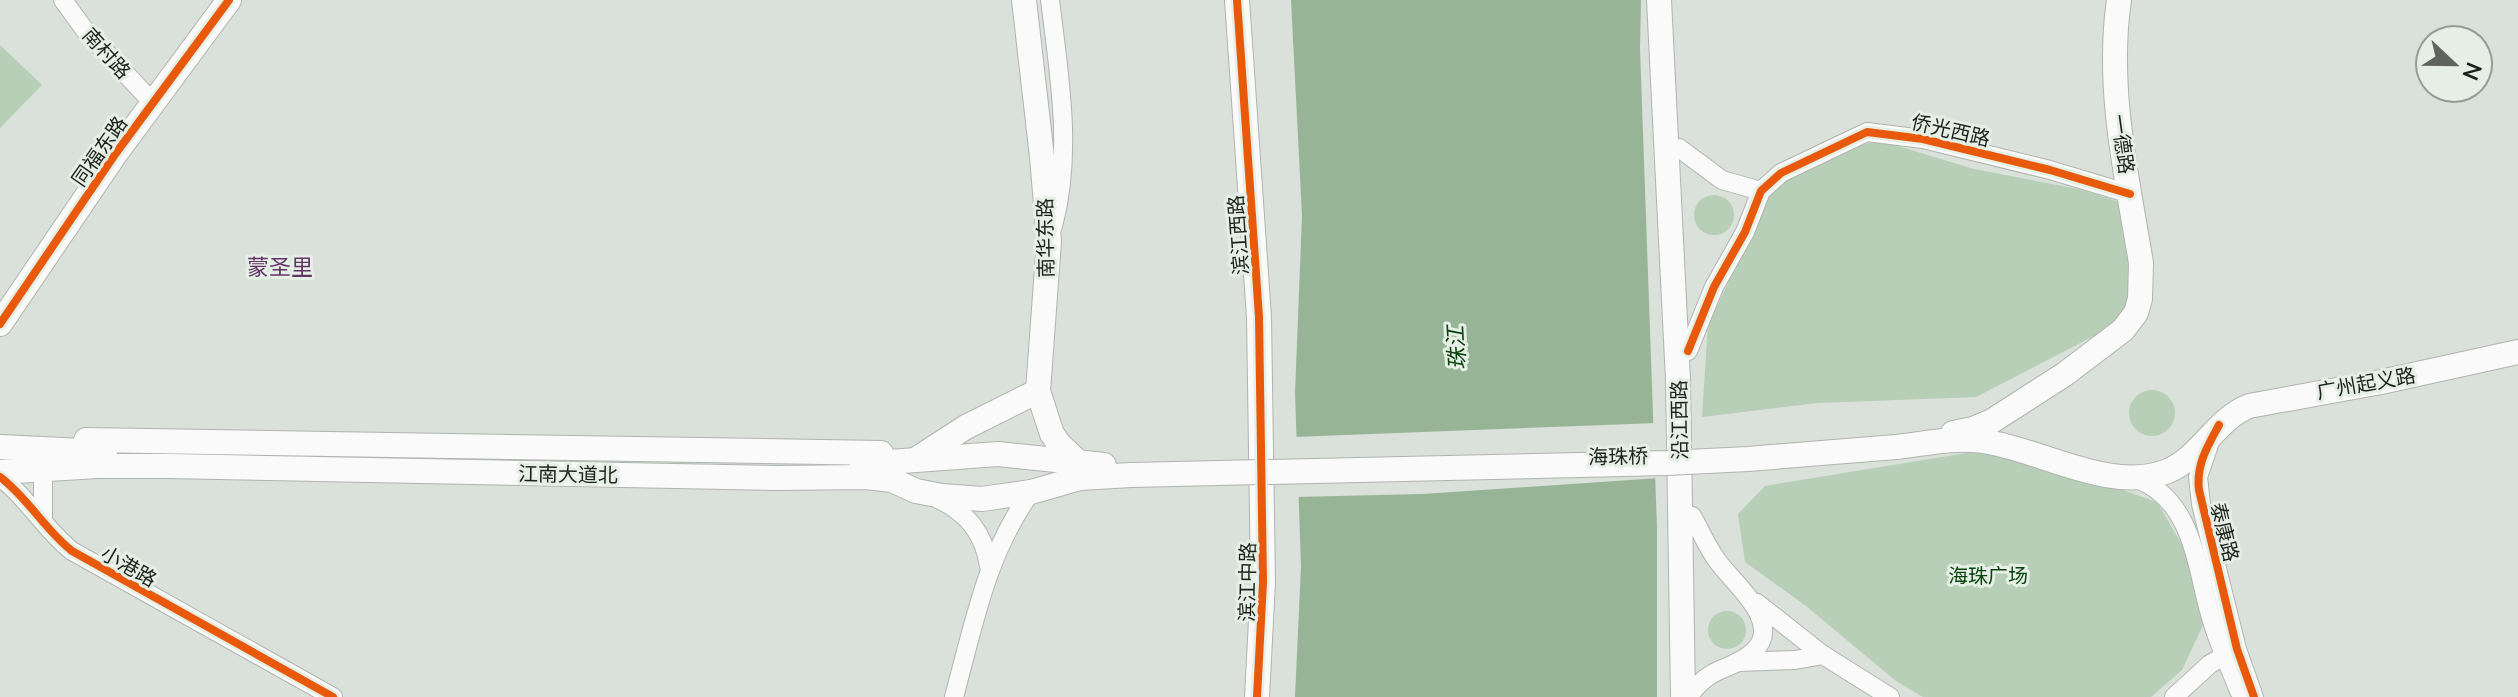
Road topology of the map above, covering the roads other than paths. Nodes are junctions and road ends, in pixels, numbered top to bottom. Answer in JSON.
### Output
{"nodes":[{"id":1,"x":63,"y":0,"type":"edge"},
{"id":2,"x":229,"y":0,"type":"edge"},
{"id":3,"x":1024,"y":0,"type":"edge"},
{"id":4,"x":1050,"y":0,"type":"edge"},
{"id":5,"x":1237,"y":0,"type":"edge"},
{"id":6,"x":1253,"y":0,"type":"edge"},
{"id":7,"x":1659,"y":0,"type":"edge"},
{"id":8,"x":1674,"y":0,"type":"edge"},
{"id":9,"x":2119,"y":0,"type":"edge"},
{"id":10,"x":153,"y":103,"type":"junction"},
{"id":11,"x":1679,"y":148,"type":"junction"},
{"id":12,"x":1761,"y":191,"type":"junction"},
{"id":13,"x":2130,"y":194,"type":"junction"},
{"id":14,"x":1049,"y":241,"type":"junction"},
{"id":15,"x":0,"y":324,"type":"edge"},
{"id":16,"x":2123,"y":330,"type":"joint"},
{"id":17,"x":1688,"y":351,"type":"junction"},
{"id":18,"x":2518,"y":352,"type":"edge"},
{"id":19,"x":1038,"y":391,"type":"junction"},
{"id":20,"x":2219,"y":425,"type":"junction"},
{"id":21,"x":1895,"y":442,"type":"junction"},
{"id":22,"x":0,"y":446,"type":"edge"},
{"id":23,"x":926,"y":457,"type":"junction"},
{"id":24,"x":1079,"y":463,"type":"junction"},
{"id":25,"x":1269,"y":467,"type":"junction"},
{"id":26,"x":1131,"y":470,"type":"junction"},
{"id":27,"x":43,"y":471,"type":"junction"},
{"id":28,"x":0,"y":474,"type":"edge"},
{"id":29,"x":777,"y":478,"type":"junction"},
{"id":30,"x":2137,"y":479,"type":"junction"},
{"id":31,"x":916,"y":491,"type":"junction"},
{"id":32,"x":1031,"y":492,"type":"junction"},
{"id":33,"x":1692,"y":516,"type":"junction"},
{"id":34,"x":43,"y":520,"type":"junction"},
{"id":35,"x":989,"y":566,"type":"junction"},
{"id":36,"x":1745,"y":595,"type":"junction"},
{"id":37,"x":2231,"y":652,"type":"junction"},
{"id":38,"x":1823,"y":655,"type":"junction"},
{"id":39,"x":1735,"y":662,"type":"junction"},
{"id":40,"x":1689,"y":695,"type":"edge"},
{"id":41,"x":333,"y":697,"type":"edge"},
{"id":42,"x":954,"y":697,"type":"edge"},
{"id":43,"x":1257,"y":697,"type":"edge"},
{"id":44,"x":1272,"y":697,"type":"edge"},
{"id":45,"x":1890,"y":697,"type":"edge"},
{"id":46,"x":2174,"y":697,"type":"edge"},
{"id":47,"x":2242,"y":697,"type":"edge"},
{"id":48,"x":2254,"y":697,"type":"edge"}],
"edges":[{"from":1,"to":10,"type":"street","name":"南村路"},
{"from":2,"to":10,"type":"main road","name":"同福东路"},
{"from":3,"to":14,"type":"main road","name":"南华东路"},
{"from":4,"to":14,"type":"street"},
{"from":5,"to":25,"type":"main road","name":"滨江西路"},
{"from":6,"to":25,"type":"main road","name":"滨江西路"},
{"from":7,"to":40,"type":"main road","name":"沿江西路"},
{"from":8,"to":11,"type":"main road","name":"沿江西路"},
{"from":9,"to":13,"type":"main road","name":"一德路"},
{"from":10,"to":15,"type":"main road","name":"同福东路"},
{"from":11,"to":12,"type":"street"},
{"from":11,"to":17,"type":"main road","name":"沿江西路"},
{"from":12,"to":13,"type":"street","name":"侨光西路"},
{"from":12,"to":17,"type":"street"},
{"from":13,"to":16,"type":"main road","name":"一德路"},
{"from":14,"to":19,"type":"main road","name":"南华东路"},
{"from":16,"to":21,"type":"main road","name":"海珠桥"},
{"from":17,"to":33,"type":"main road","name":"沿江西路"},
{"from":18,"to":20,"type":"main road","name":"广州起义路"},
{"from":19,"to":23,"type":"main road"},
{"from":19,"to":24,"type":"main road","name":"南华东路"},
{"from":20,"to":30,"type":"main road","name":"广州起义路"},
{"from":20,"to":37,"type":"street","name":"泰康路"},
{"from":21,"to":26,"type":"main road","name":"海珠桥","bridge":true},
{"from":21,"to":30,"type":"main road","name":"海珠桥"},
{"from":22,"to":23,"type":"main road","name":"江南大道北"},
{"from":23,"to":24,"type":"main road","name":"江南大道北"},
{"from":23,"to":29,"type":"main road"},
{"from":24,"to":26,"type":"main road","name":"江南大道北"},
{"from":25,"to":43,"type":"main road","name":"滨江中路"},
{"from":25,"to":44,"type":"main road","name":"滨江中路"},
{"from":26,"to":32,"type":"main road","name":"江南大道北"},
{"from":27,"to":28,"type":"main road","name":"江南大道北"},
{"from":27,"to":29,"type":"main road","name":"江南大道北"},
{"from":27,"to":31,"type":"main road"},
{"from":27,"to":34,"type":"street"},
{"from":28,"to":34,"type":"street","name":"小港路"},
{"from":29,"to":31,"type":"main road","name":"江南大道北"},
{"from":30,"to":37,"type":"street","name":"泰康路"},
{"from":31,"to":32,"type":"main road","name":"江南大道北"},
{"from":31,"to":35,"type":"street"},
{"from":32,"to":35,"type":"street"},
{"from":33,"to":36,"type":"street"},
{"from":33,"to":40,"type":"main road","name":"沿江西路"},
{"from":34,"to":41,"type":"street","name":"小港路"},
{"from":35,"to":42,"type":"street"},
{"from":36,"to":38,"type":"street"},
{"from":36,"to":39,"type":"street"},
{"from":37,"to":46,"type":"street"},
{"from":37,"to":47,"type":"street","name":"泰康路"},
{"from":37,"to":48,"type":"street","name":"泰康路"},
{"from":38,"to":39,"type":"street"},
{"from":38,"to":45,"type":"street"},
{"from":39,"to":40,"type":"street"}]}
